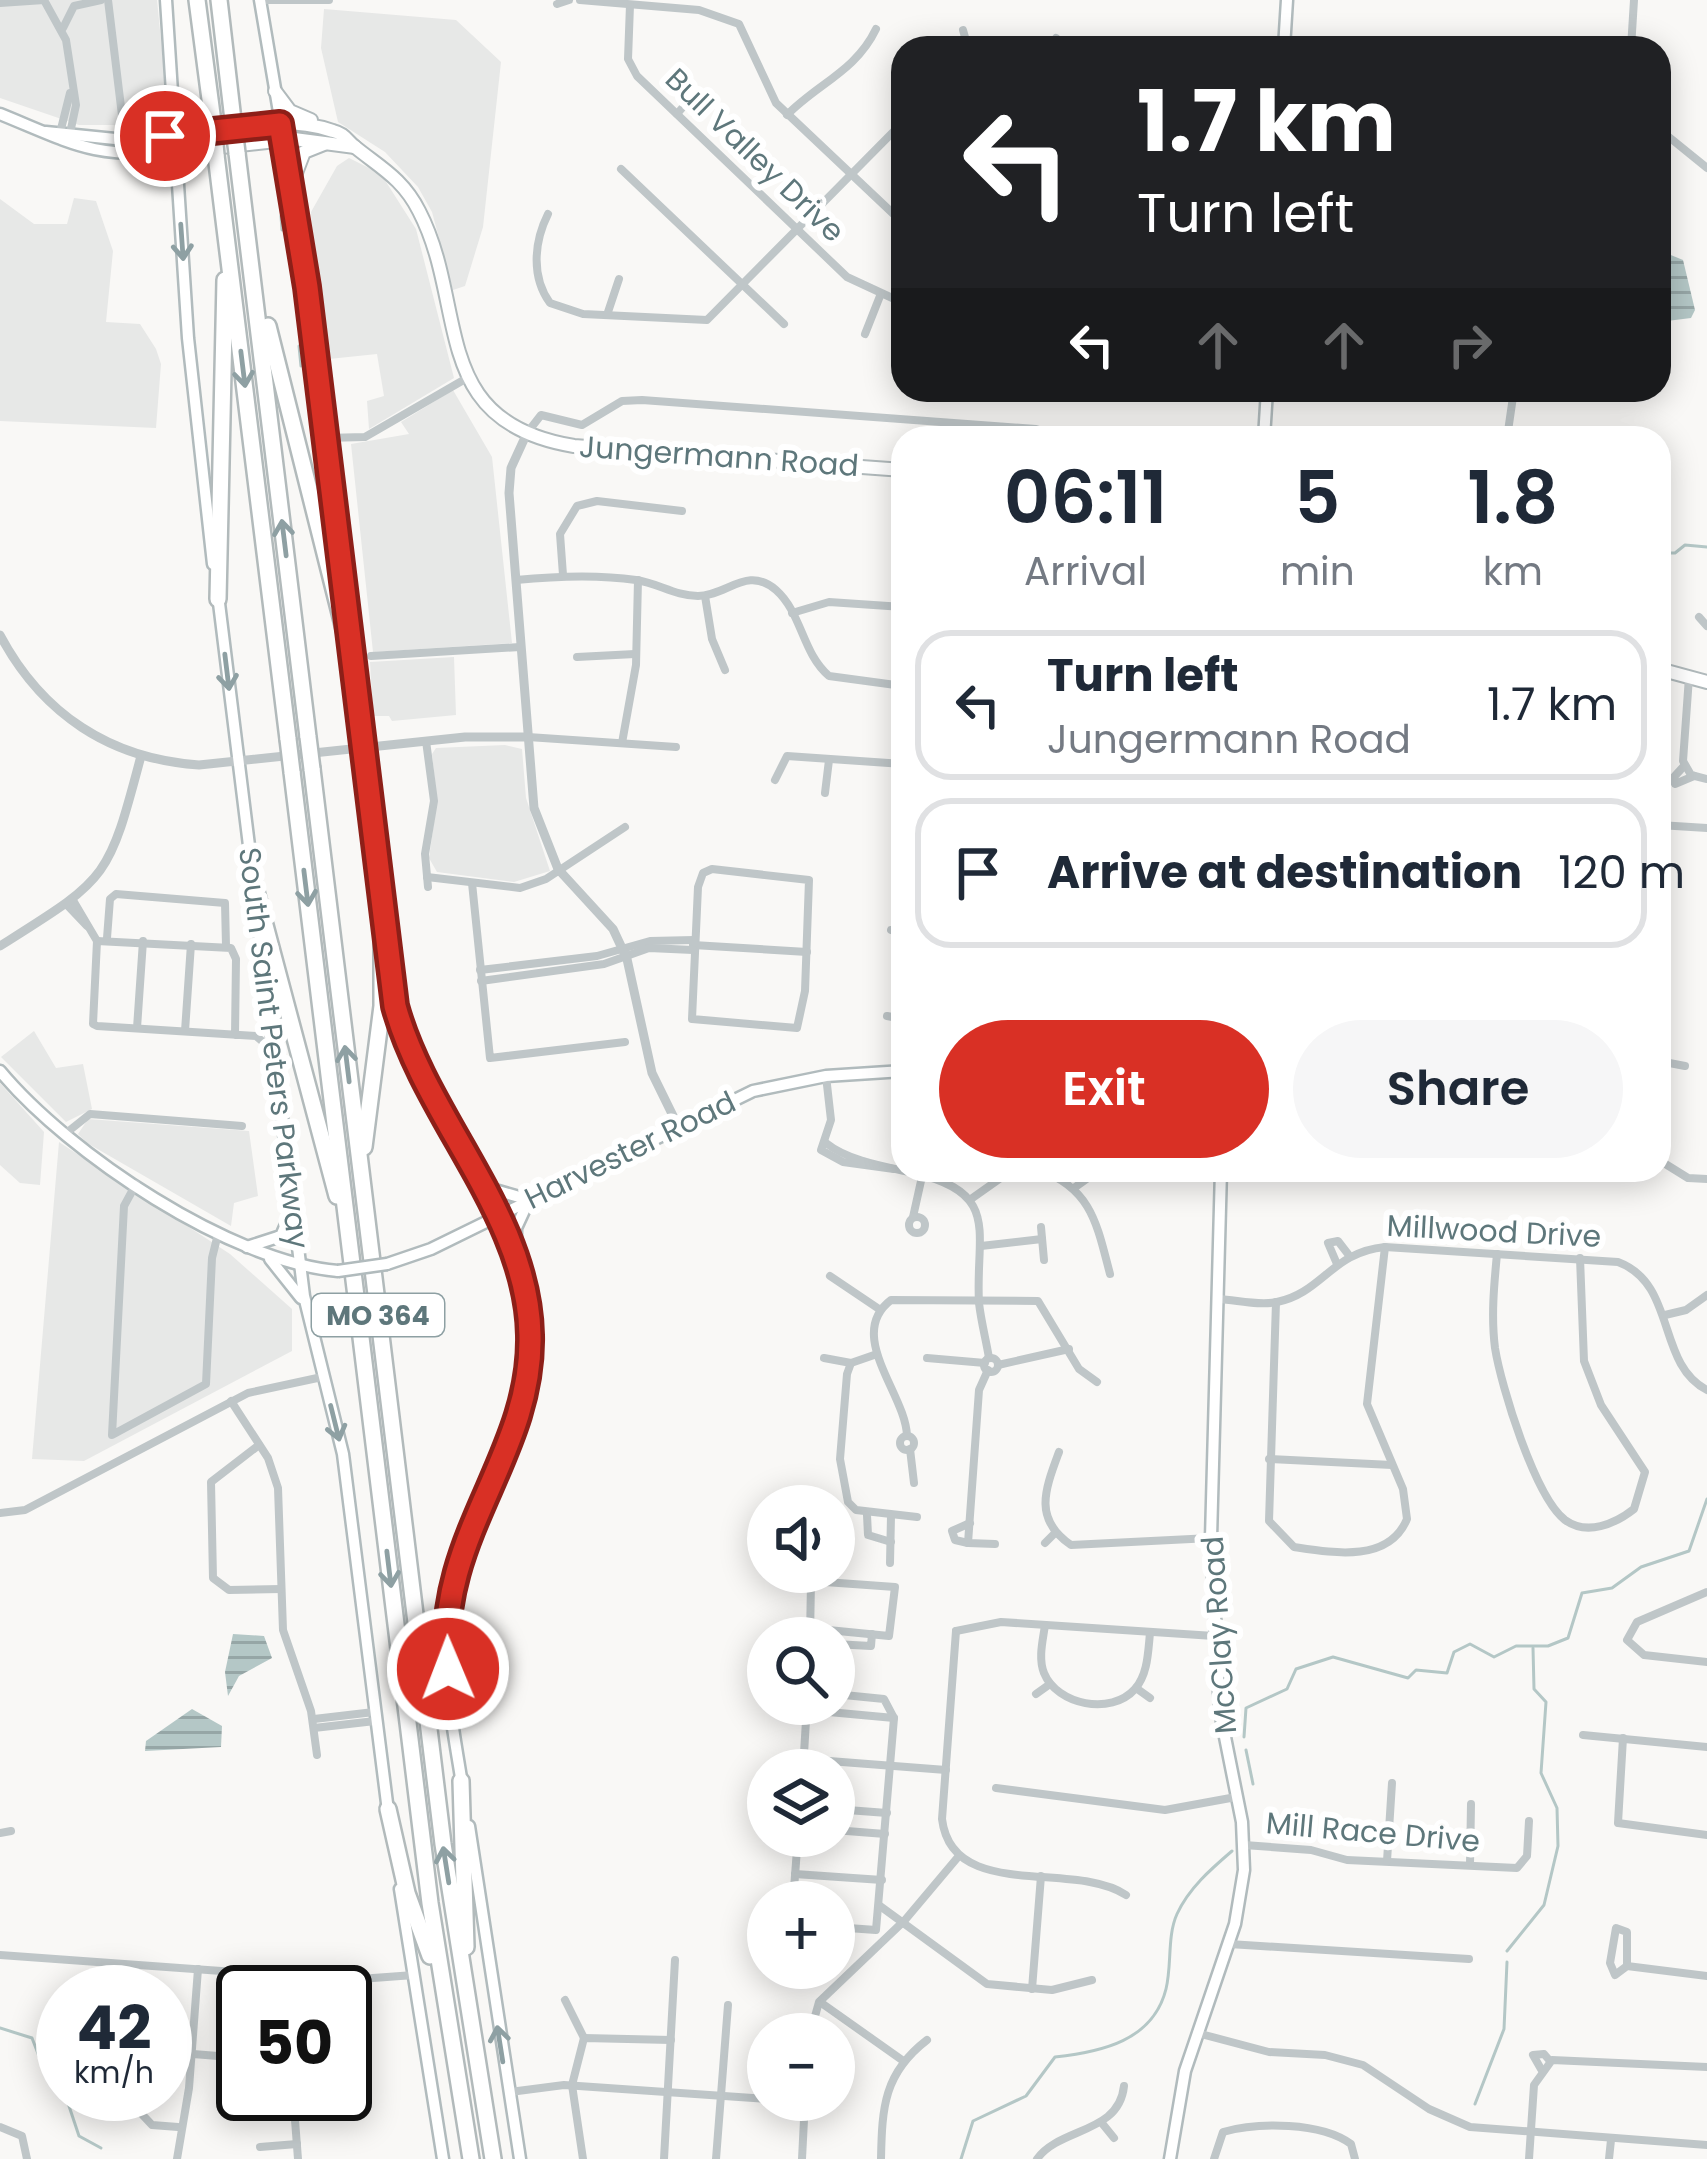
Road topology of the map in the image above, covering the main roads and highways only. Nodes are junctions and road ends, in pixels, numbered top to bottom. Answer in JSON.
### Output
{"nodes":[{"id":1,"x":166,"y":0,"type":"edge"},
{"id":2,"x":197,"y":0,"type":"edge"},
{"id":3,"x":219,"y":0,"type":"edge"},
{"id":4,"x":260,"y":0,"type":"edge"},
{"id":5,"x":1287,"y":0,"type":"edge"},
{"id":6,"x":1285,"y":36,"type":"edge"},
{"id":7,"x":275,"y":92,"type":"junction"},
{"id":8,"x":0,"y":114,"type":"edge"},
{"id":9,"x":280,"y":124,"type":"junction"},
{"id":10,"x":322,"y":128,"type":"junction"},
{"id":11,"x":177,"y":134,"type":"junction"},
{"id":12,"x":60,"y":138,"type":"junction"},
{"id":13,"x":284,"y":140,"type":"junction"},
{"id":14,"x":328,"y":144,"type":"junction"},
{"id":15,"x":355,"y":147,"type":"junction"},
{"id":16,"x":178,"y":152,"type":"junction"},
{"id":17,"x":142,"y":154,"type":"junction"},
{"id":18,"x":292,"y":186,"type":"junction"},
{"id":19,"x":179,"y":188,"type":"junction"},
{"id":20,"x":248,"y":242,"type":"junction"},
{"id":21,"x":228,"y":253,"type":"junction"},
{"id":22,"x":891,"y":469,"type":"edge"},
{"id":23,"x":218,"y":599,"type":"junction"},
{"id":24,"x":348,"y":645,"type":"junction"},
{"id":25,"x":1671,"y":672,"type":"edge"},
{"id":26,"x":1707,"y":682,"type":"edge"},
{"id":27,"x":253,"y":880,"type":"junction"},
{"id":28,"x":382,"y":927,"type":"junction"},
{"id":29,"x":891,"y":1072,"type":"edge"},
{"id":30,"x":0,"y":1073,"type":"edge"},
{"id":31,"x":362,"y":1180,"type":"junction"},
{"id":32,"x":1221,"y":1182,"type":"edge"},
{"id":33,"x":479,"y":1186,"type":"junction"},
{"id":34,"x":530,"y":1199,"type":"junction"},
{"id":35,"x":294,"y":1202,"type":"junction"},
{"id":36,"x":495,"y":1216,"type":"junction"},
{"id":37,"x":349,"y":1232,"type":"junction"},
{"id":38,"x":244,"y":1247,"type":"junction"},
{"id":39,"x":269,"y":1258,"type":"junction"},
{"id":40,"x":516,"y":1259,"type":"junction"},
{"id":41,"x":301,"y":1268,"type":"junction"},
{"id":42,"x":305,"y":1305,"type":"junction"},
{"id":43,"x":461,"y":1781,"type":"junction"},
{"id":44,"x":388,"y":1809,"type":"junction"},
{"id":45,"x":464,"y":1980,"type":"junction"},
{"id":46,"x":444,"y":1997,"type":"junction"},
{"id":47,"x":443,"y":2159,"type":"edge"},
{"id":48,"x":471,"y":2159,"type":"edge"},
{"id":49,"x":494,"y":2159,"type":"edge"},
{"id":50,"x":520,"y":2159,"type":"edge"},
{"id":51,"x":1170,"y":2159,"type":"edge"}],
"edges":[{"from":1,"to":11,"type":"main road","name":"South Saint Peters Parkway"},
{"from":2,"to":21,"type":"highway","number":"MO 364","bridge":true},
{"from":3,"to":20,"type":"highway","number":"MO 364","bridge":true},
{"from":4,"to":7,"type":"main road"},
{"from":5,"to":6,"type":"main road"},
{"from":7,"to":9,"type":"main road"},
{"from":7,"to":10,"type":"main road"},
{"from":8,"to":12,"type":"main road","name":"Jungermann Road"},
{"from":9,"to":10,"type":"main road","name":"Jungermann Road"},
{"from":9,"to":11,"type":"main road","name":"Jungermann Road"},
{"from":9,"to":13,"type":"main road"},
{"from":10,"to":15,"type":"main road","name":"Jungermann Road"},
{"from":11,"to":12,"type":"main road","name":"Jungermann Road"},
{"from":11,"to":16,"type":"main road","name":"South Saint Peters Parkway"},
{"from":12,"to":17,"type":"main road","name":"Jungermann Road"},
{"from":13,"to":14,"type":"main road","name":"Jungermann Road"},
{"from":13,"to":16,"type":"main road","name":"Jungermann Road"},
{"from":13,"to":18,"type":"main road"},
{"from":14,"to":15,"type":"main road","name":"Jungermann Road"},
{"from":14,"to":18,"type":"main road"},
{"from":15,"to":22,"type":"main road","name":"Jungermann Road"},
{"from":16,"to":17,"type":"main road","name":"Jungermann Road"},
{"from":16,"to":19,"type":"main road","name":"South Saint Peters Parkway"},
{"from":17,"to":19,"type":"main road"},
{"from":18,"to":24,"type":"main road"},
{"from":19,"to":23,"type":"main road","name":"South Saint Peters Parkway","one_way":true},
{"from":20,"to":24,"type":"highway"},
{"from":31,"to":20,"type":"highway","number":"MO 364","one_way":true,"bridge":true},
{"from":21,"to":23,"type":"highway"},
{"from":21,"to":37,"type":"highway","number":"MO 364","one_way":true,"bridge":true},
{"from":23,"to":27,"type":"main road","name":"South Saint Peters Parkway","one_way":true},
{"from":24,"to":28,"type":"main road"},
{"from":25,"to":26,"type":"main road"},
{"from":27,"to":35,"type":"main road","name":"South Saint Peters Parkway"},
{"from":27,"to":37,"type":"highway"},
{"from":28,"to":31,"type":"highway"},
{"from":28,"to":33,"type":"main road"},
{"from":29,"to":34,"type":"main road","name":"Harvester Road"},
{"from":30,"to":38,"type":"main road","name":"Harvester Road"},
{"from":45,"to":31,"type":"highway","number":"MO 364","one_way":true},
{"from":32,"to":51,"type":"main road","name":"McClay Road"},
{"from":33,"to":34,"type":"main road"},
{"from":33,"to":36,"type":"main road"},
{"from":34,"to":36,"type":"main road","name":"Harvester Road"},
{"from":34,"to":40,"type":"main road"},
{"from":35,"to":38,"type":"main road"},
{"from":35,"to":41,"type":"main road","name":"South Saint Peters Parkway"},
{"from":36,"to":40,"type":"main road"},
{"from":36,"to":41,"type":"main road","name":"Harvester Road","bridge":true},
{"from":37,"to":46,"type":"highway","number":"MO 364","one_way":true},
{"from":38,"to":39,"type":"main road","name":"Harvester Road"},
{"from":39,"to":41,"type":"main road","name":"Harvester Road"},
{"from":39,"to":42,"type":"main road"},
{"from":40,"to":43,"type":"main road"},
{"from":41,"to":42,"type":"main road","name":"South Saint Peters Parkway"},
{"from":42,"to":44,"type":"main road","name":"South Saint Peters Parkway","one_way":true},
{"from":43,"to":45,"type":"highway"},
{"from":50,"to":43,"type":"main road","one_way":true},
{"from":44,"to":46,"type":"highway"},
{"from":44,"to":47,"type":"main road","name":"South Saint Peters Parkway"},
{"from":45,"to":49,"type":"highway","number":"MO 364"},
{"from":46,"to":48,"type":"highway","number":"MO 364"}]}
